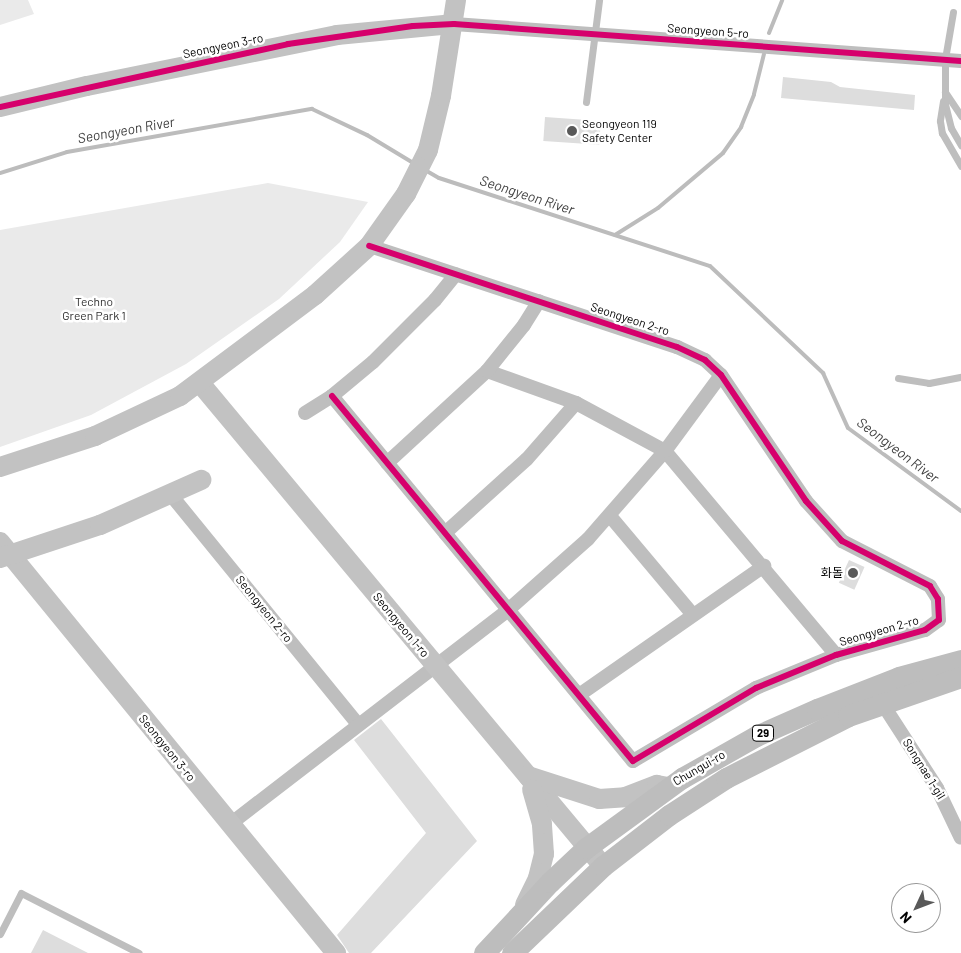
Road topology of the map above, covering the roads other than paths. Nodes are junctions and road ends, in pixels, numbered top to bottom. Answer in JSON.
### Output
{"nodes":[{"id":1,"x":456,"y":0,"type":"edge"},
{"id":2,"x":599,"y":0,"type":"edge"},
{"id":3,"x":953,"y":12,"type":"dead end"},
{"id":4,"x":454,"y":24,"type":"junction"},
{"id":5,"x":595,"y":34,"type":"junction"},
{"id":6,"x":945,"y":59,"type":"junction"},
{"id":7,"x":961,"y":60,"type":"edge"},
{"id":8,"x":945,"y":91,"type":"junction"},
{"id":9,"x":586,"y":102,"type":"dead end"},
{"id":10,"x":0,"y":107,"type":"edge"},
{"id":11,"x":961,"y":116,"type":"edge"},
{"id":12,"x":961,"y":145,"type":"edge"},
{"id":13,"x":961,"y":166,"type":"edge"},
{"id":14,"x":369,"y":246,"type":"junction"},
{"id":15,"x":456,"y":274,"type":"junction"},
{"id":16,"x":538,"y":301,"type":"junction"},
{"id":17,"x":488,"y":371,"type":"junction"},
{"id":18,"x":721,"y":375,"type":"junction"},
{"id":19,"x":961,"y":377,"type":"edge"},
{"id":20,"x":898,"y":378,"type":"dead end"},
{"id":21,"x":200,"y":383,"type":"junction"},
{"id":22,"x":332,"y":396,"type":"junction"},
{"id":23,"x":576,"y":403,"type":"junction"},
{"id":24,"x":305,"y":413,"type":"dead end"},
{"id":25,"x":665,"y":451,"type":"junction"},
{"id":26,"x":388,"y":463,"type":"junction"},
{"id":27,"x":0,"y":467,"type":"edge"},
{"id":28,"x":201,"y":480,"type":"dead end"},
{"id":29,"x":171,"y":495,"type":"junction"},
{"id":30,"x":610,"y":516,"type":"junction"},
{"id":31,"x":445,"y":533,"type":"junction"},
{"id":32,"x":4,"y":552,"type":"edge"},
{"id":33,"x":764,"y":566,"type":"junction"},
{"id":34,"x":508,"y":610,"type":"junction"},
{"id":35,"x":693,"y":615,"type":"junction"},
{"id":36,"x":836,"y":655,"type":"junction"},
{"id":37,"x":961,"y":660,"type":"edge"},
{"id":38,"x":435,"y":666,"type":"junction"},
{"id":39,"x":961,"y":677,"type":"edge"},
{"id":40,"x":579,"y":696,"type":"junction"},
{"id":41,"x":882,"y":703,"type":"junction"},
{"id":42,"x":357,"y":723,"type":"junction"},
{"id":43,"x":526,"y":775,"type":"junction"},
{"id":44,"x":667,"y":787,"type":"junction"},
{"id":45,"x":641,"y":806,"type":"junction"},
{"id":46,"x":229,"y":825,"type":"junction"},
{"id":47,"x":656,"y":825,"type":"junction"},
{"id":48,"x":961,"y":838,"type":"edge"},
{"id":49,"x":586,"y":848,"type":"junction"},
{"id":50,"x":603,"y":866,"type":"junction"},
{"id":51,"x":522,"y":910,"type":"junction"},
{"id":52,"x":0,"y":934,"type":"edge"},
{"id":53,"x":139,"y":953,"type":"edge"},
{"id":54,"x":336,"y":953,"type":"edge"},
{"id":55,"x":484,"y":953,"type":"edge"},
{"id":56,"x":512,"y":953,"type":"edge"}],
"edges":[{"from":1,"to":4,"type":"street"},
{"from":2,"to":5,"type":"lane"},
{"from":3,"to":6,"type":"lane"},
{"from":4,"to":5,"type":"street","name":"Seongyeon 5-ro"},
{"from":4,"to":10,"type":"street","name":"Seongyeon 3-ro"},
{"from":4,"to":14,"type":"street"},
{"from":5,"to":6,"type":"street","name":"Seongyeon 5-ro"},
{"from":5,"to":9,"type":"lane"},
{"from":6,"to":7,"type":"street","name":"Seongyeon 5-ro"},
{"from":6,"to":8,"type":"lane"},
{"from":8,"to":11,"type":"lane"},
{"from":8,"to":12,"type":"lane"},
{"from":8,"to":13,"type":"lane"},
{"from":14,"to":15,"type":"street","name":"Seongyeon 2-ro"},
{"from":14,"to":21,"type":"street"},
{"from":15,"to":16,"type":"street","name":"Seongyeon 2-ro"},
{"from":15,"to":22,"type":"street"},
{"from":16,"to":17,"type":"street"},
{"from":16,"to":18,"type":"street","name":"Seongyeon 2-ro"},
{"from":17,"to":23,"type":"street"},
{"from":17,"to":26,"type":"street"},
{"from":18,"to":25,"type":"street"},
{"from":18,"to":36,"type":"street","name":"Seongyeon 2-ro"},
{"from":19,"to":20,"type":"lane"},
{"from":21,"to":27,"type":"street"},
{"from":21,"to":38,"type":"street","name":"Seongyeon 1-ro"},
{"from":22,"to":24,"type":"street"},
{"from":22,"to":26,"type":"street","name":"Seongyeon 2-ro"},
{"from":23,"to":25,"type":"street"},
{"from":23,"to":31,"type":"street"},
{"from":25,"to":30,"type":"street"},
{"from":25,"to":33,"type":"street"},
{"from":26,"to":31,"type":"street","name":"Seongyeon 2-ro"},
{"from":28,"to":29,"type":"street"},
{"from":29,"to":32,"type":"street"},
{"from":29,"to":42,"type":"street","name":"Seongyeon 2-ro"},
{"from":30,"to":34,"type":"street"},
{"from":30,"to":35,"type":"street"},
{"from":31,"to":34,"type":"street","name":"Seongyeon 2-ro"},
{"from":32,"to":46,"type":"street","name":"Seongyeon 3-ro"},
{"from":33,"to":35,"type":"street"},
{"from":33,"to":36,"type":"street"},
{"from":34,"to":38,"type":"street"},
{"from":34,"to":40,"type":"street","name":"Seongyeon 2-ro"},
{"from":35,"to":40,"type":"street"},
{"from":36,"to":40,"type":"street","name":"Seongyeon 2-ro"},
{"from":37,"to":44,"type":"main road","name":"Chungui-ro","number":"29"},
{"from":38,"to":42,"type":"street"},
{"from":38,"to":43,"type":"street","name":"Seongyeon 1-ro"},
{"from":39,"to":41,"type":"main road","name":"Chungui-ro","number":"29"},
{"from":41,"to":47,"type":"main road","name":"Chungui-ro","number":"29"},
{"from":41,"to":48,"type":"street","name":"Songnae 1-gil"},
{"from":42,"to":46,"type":"street"},
{"from":43,"to":44,"type":"street"},
{"from":43,"to":49,"type":"street","name":"Seongyeon 1-ro"},
{"from":43,"to":51,"type":"street"},
{"from":44,"to":45,"type":"main road","name":"Chungui-ro","number":"29"},
{"from":45,"to":47,"type":"main road"},
{"from":45,"to":49,"type":"main road","name":"Chungui-ro","number":"29"},
{"from":46,"to":54,"type":"street","name":"Seongyeon 3-ro"},
{"from":47,"to":50,"type":"main road","name":"Chungui-ro","number":"29"},
{"from":49,"to":50,"type":"street","name":"Seongyeon 1-ro"},
{"from":49,"to":51,"type":"main road","name":"Chungui-ro","number":"29"},
{"from":50,"to":56,"type":"main road","name":"Chungui-ro","number":"29"},
{"from":51,"to":55,"type":"main road","name":"Chungui-ro","number":"29"},
{"from":52,"to":53,"type":"lane"}]}
